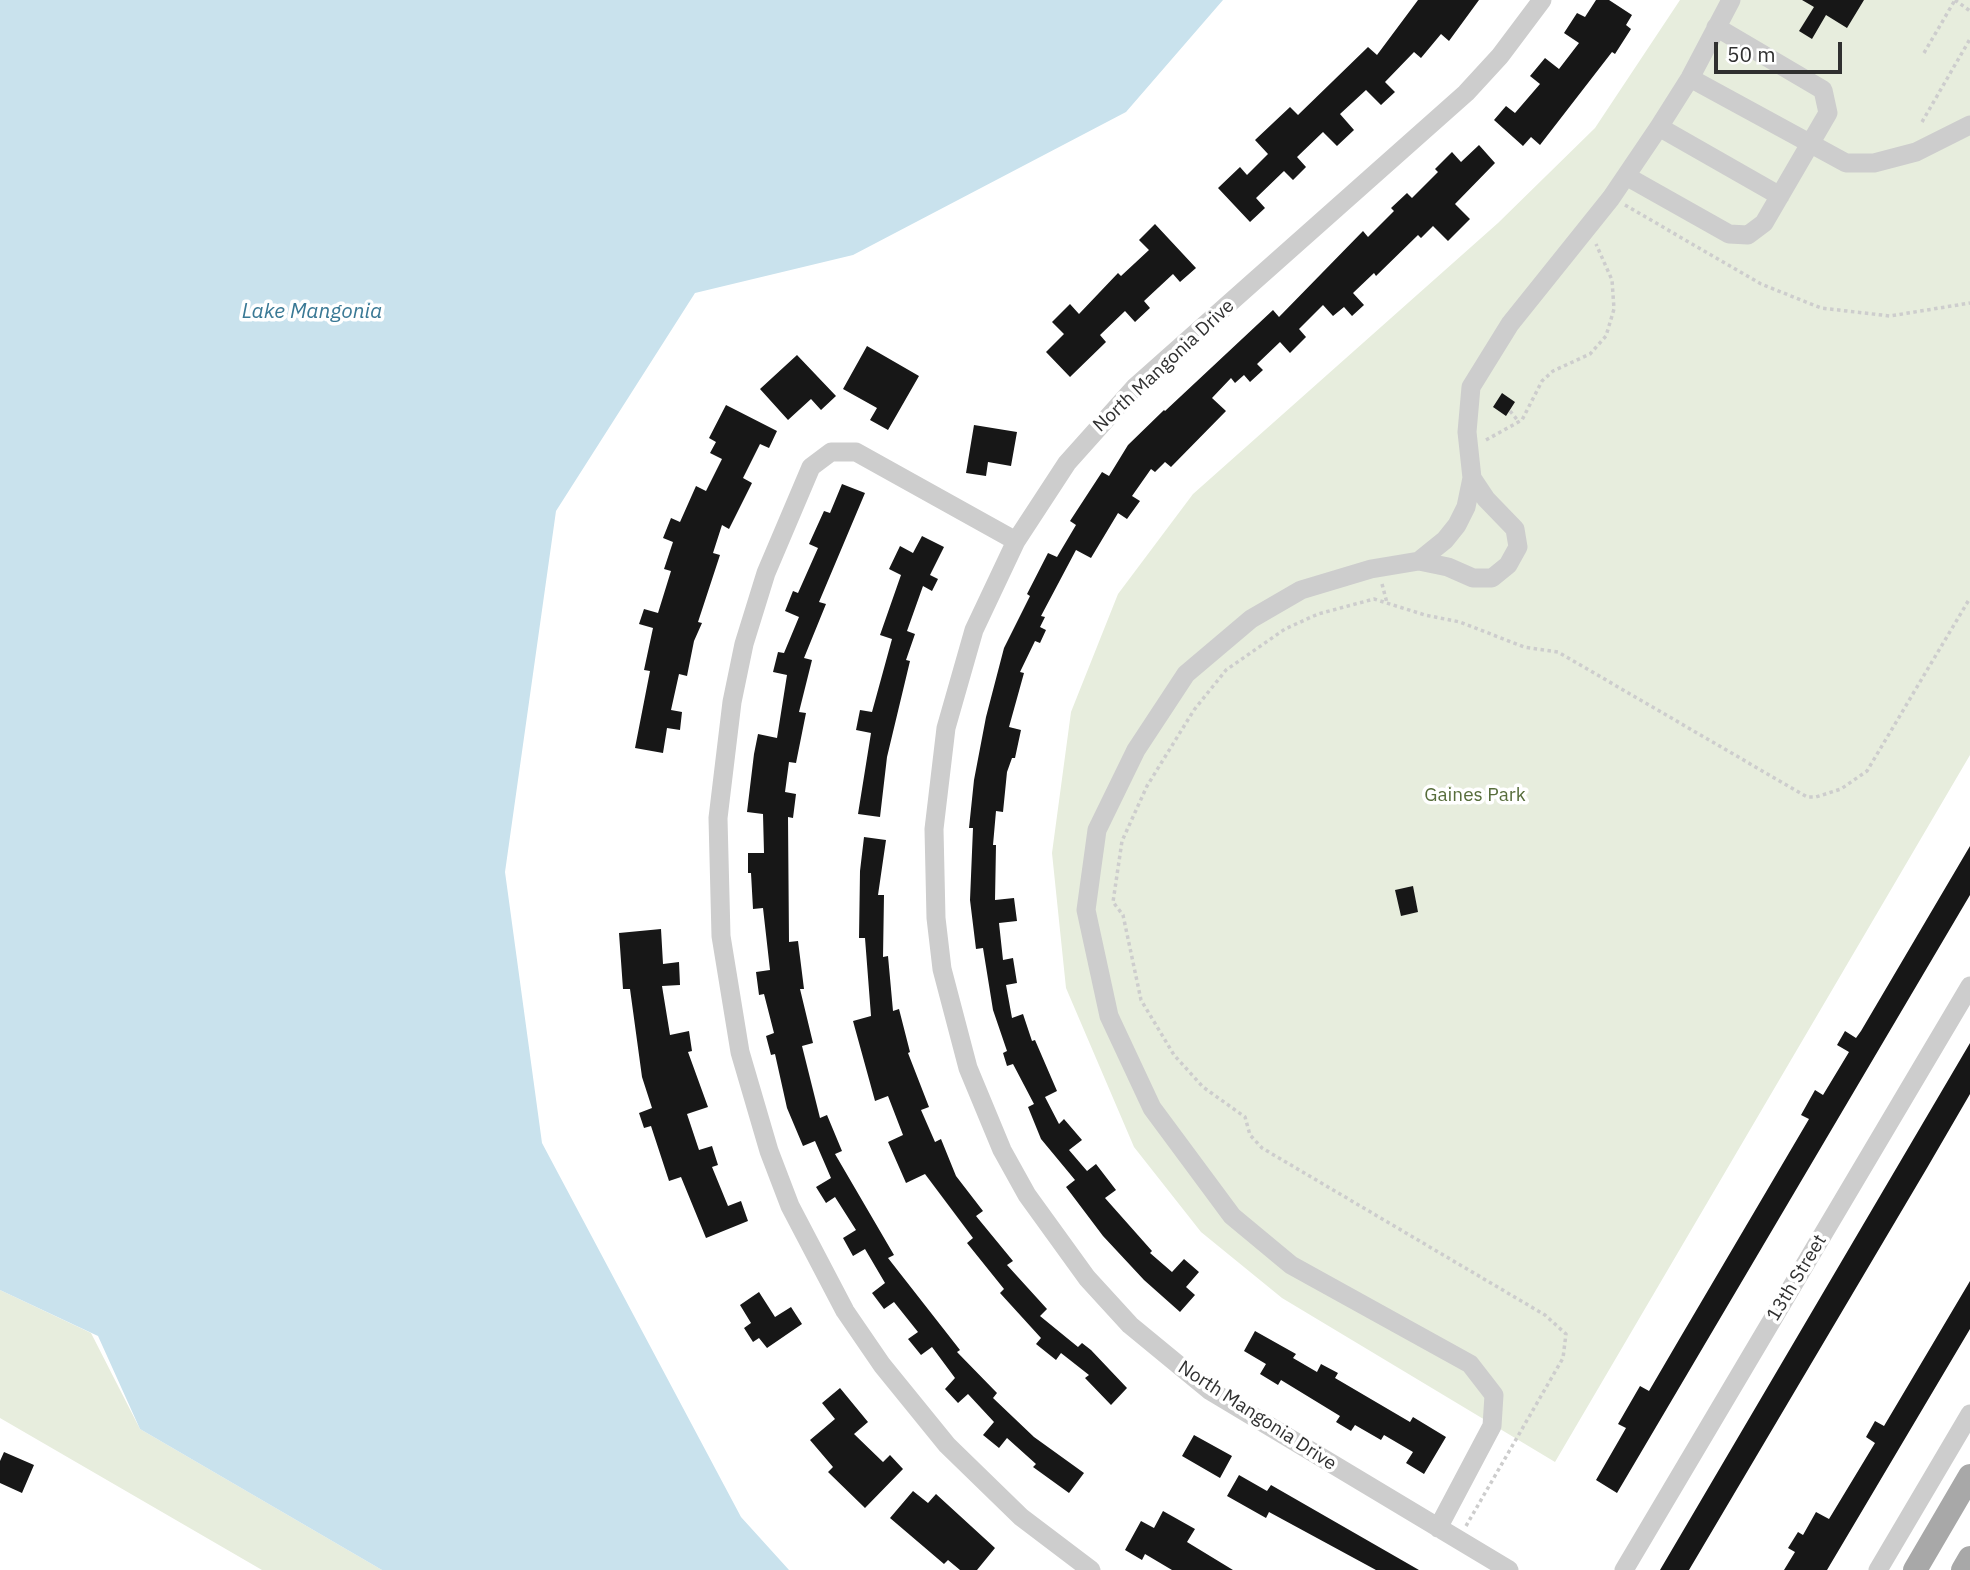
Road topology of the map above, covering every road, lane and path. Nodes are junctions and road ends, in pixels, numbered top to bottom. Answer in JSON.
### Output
{"nodes":[{"id":1,"x":1542,"y":0,"type":"edge"},
{"id":2,"x":1731,"y":0,"type":"edge"},
{"id":3,"x":1955,"y":0,"type":"edge"},
{"id":4,"x":1970,"y":11,"type":"edge"},
{"id":5,"x":1716,"y":27,"type":"junction"},
{"id":6,"x":1970,"y":39,"type":"edge"},
{"id":7,"x":1924,"y":53,"type":"dead end"},
{"id":8,"x":1690,"y":78,"type":"junction"},
{"id":9,"x":1922,"y":122,"type":"dead end"},
{"id":10,"x":1970,"y":125,"type":"edge"},
{"id":11,"x":1659,"y":127,"type":"junction"},
{"id":12,"x":1810,"y":145,"type":"junction"},
{"id":13,"x":1626,"y":176,"type":"junction"},
{"id":14,"x":1780,"y":196,"type":"junction"},
{"id":15,"x":1617,"y":215,"type":"dead end"},
{"id":16,"x":1603,"y":234,"type":"dead end"},
{"id":17,"x":1970,"y":303,"type":"edge"},
{"id":18,"x":1510,"y":411,"type":"dead end"},
{"id":19,"x":1519,"y":422,"type":"junction"},
{"id":20,"x":1482,"y":447,"type":"dead end"},
{"id":21,"x":1472,"y":478,"type":"junction"},
{"id":22,"x":1016,"y":541,"type":"junction"},
{"id":23,"x":1419,"y":561,"type":"junction"},
{"id":24,"x":1393,"y":578,"type":"dead end"},
{"id":25,"x":1970,"y":598,"type":"edge"},
{"id":26,"x":1387,"y":604,"type":"junction"},
{"id":27,"x":1970,"y":986,"type":"edge"},
{"id":28,"x":1970,"y":1414,"type":"edge"},
{"id":29,"x":1970,"y":1476,"type":"edge"},
{"id":30,"x":1438,"y":1528,"type":"junction"},
{"id":31,"x":1458,"y":1539,"type":"junction"},
{"id":32,"x":1895,"y":1540,"type":"junction"},
{"id":33,"x":1970,"y":1558,"type":"edge"},
{"id":34,"x":1919,"y":1563,"type":"edge"},
{"id":35,"x":1091,"y":1570,"type":"edge"},
{"id":36,"x":1509,"y":1570,"type":"edge"},
{"id":37,"x":1624,"y":1570,"type":"edge"},
{"id":38,"x":1878,"y":1570,"type":"edge"},
{"id":39,"x":1963,"y":1570,"type":"edge"}],
"edges":[{"from":1,"to":22,"type":"street","name":"North Mangonia Drive"},
{"from":2,"to":5,"type":"street"},
{"from":3,"to":4,"type":"path"},
{"from":3,"to":7,"type":"path"},
{"from":5,"to":8,"type":"street"},
{"from":5,"to":12,"type":"street"},
{"from":6,"to":9,"type":"path"},
{"from":8,"to":11,"type":"street"},
{"from":8,"to":12,"type":"street"},
{"from":10,"to":12,"type":"street"},
{"from":11,"to":13,"type":"street"},
{"from":11,"to":14,"type":"street"},
{"from":12,"to":14,"type":"street"},
{"from":13,"to":14,"type":"street"},
{"from":13,"to":21,"type":"street"},
{"from":15,"to":17,"type":"path"},
{"from":16,"to":19,"type":"path"},
{"from":18,"to":19,"type":"path"},
{"from":19,"to":20,"type":"path"},
{"from":21,"to":23,"type":"street"},
{"from":21,"to":23,"type":"street"},
{"from":22,"to":30,"type":"street","name":"North Mangonia Drive"},
{"from":22,"to":35,"type":"street"},
{"from":23,"to":30,"type":"street"},
{"from":24,"to":26,"type":"path"},
{"from":25,"to":26,"type":"path"},
{"from":26,"to":31,"type":"path"},
{"from":27,"to":37,"type":"street","name":"13th Street"},
{"from":28,"to":32,"type":"street"},
{"from":29,"to":34,"type":"main road"},
{"from":30,"to":31,"type":"street","name":"North Mangonia Drive"},
{"from":31,"to":36,"type":"street","name":"North Mangonia Drive"},
{"from":32,"to":34,"type":"street"},
{"from":32,"to":38,"type":"street"},
{"from":33,"to":39,"type":"main road"}]}
